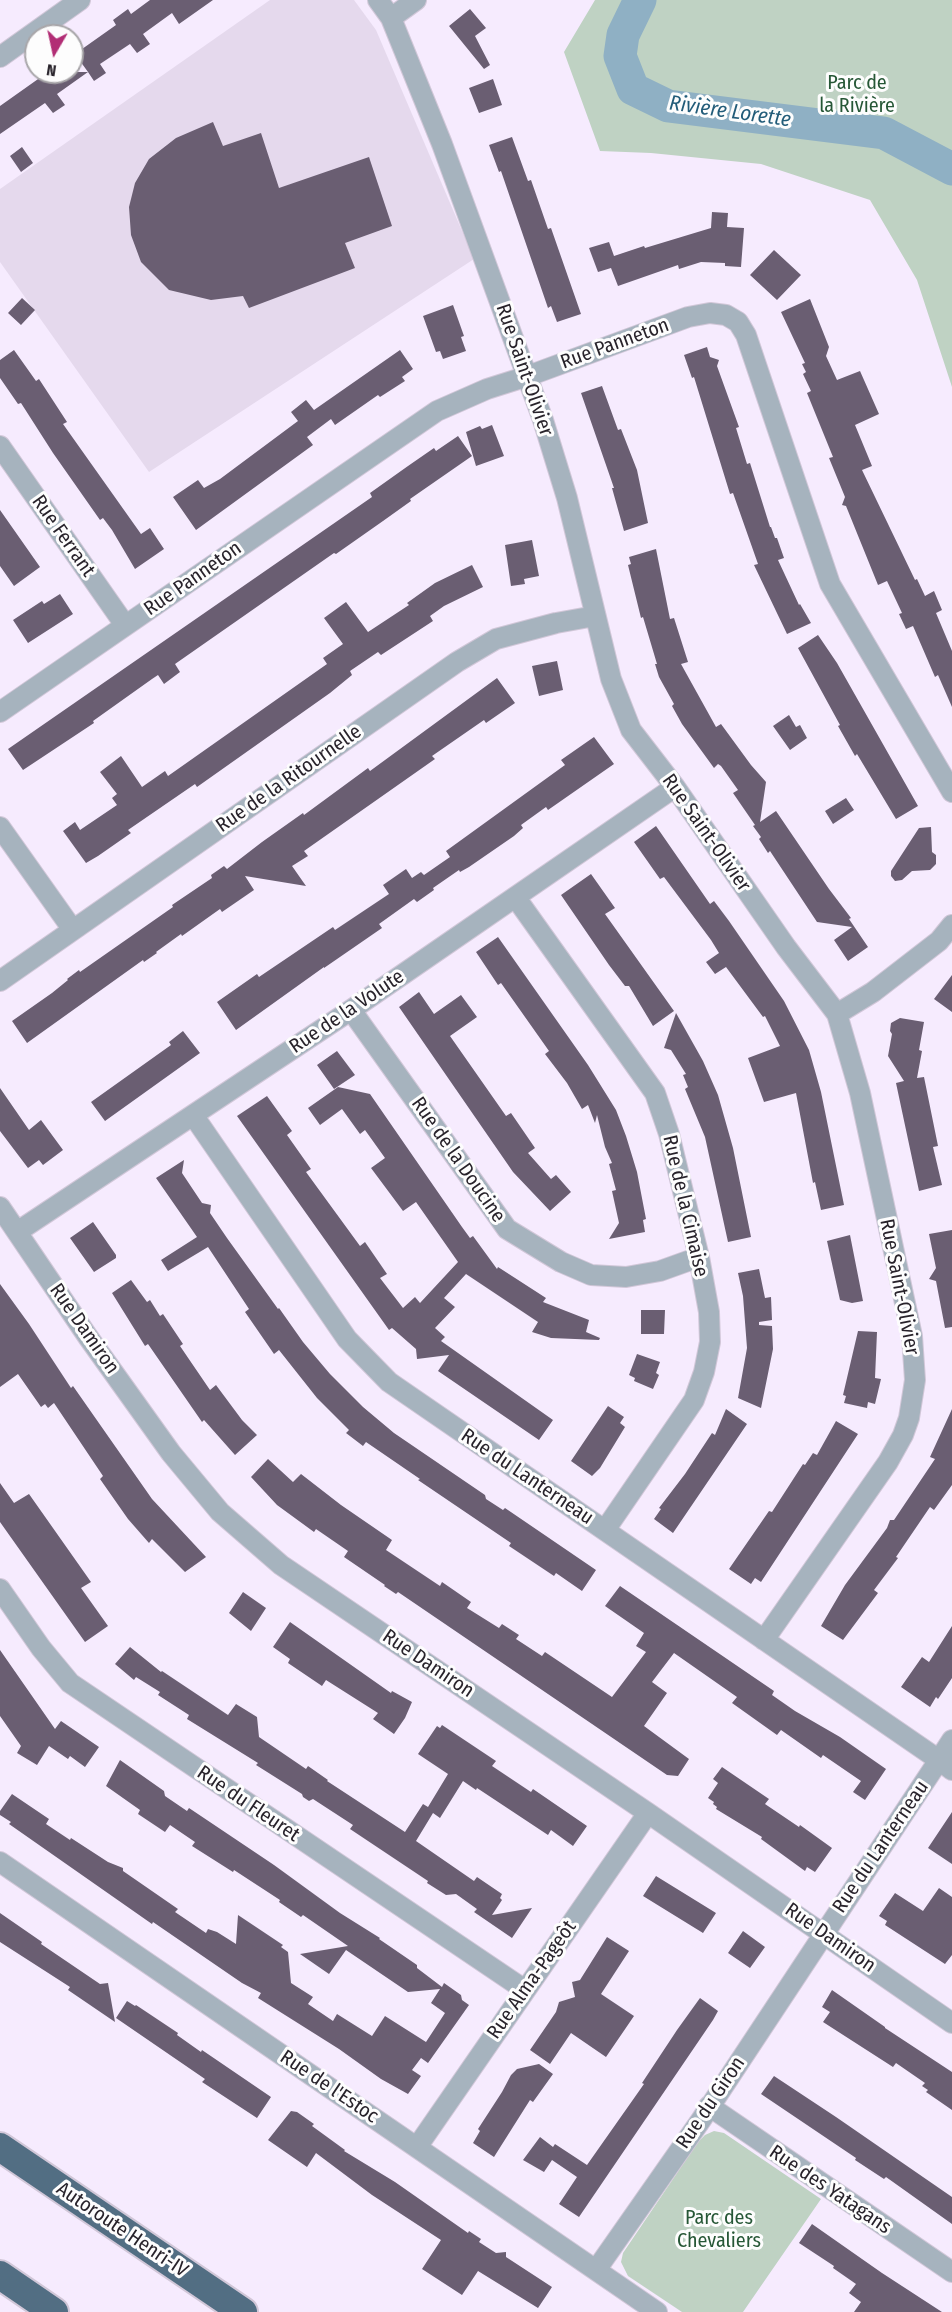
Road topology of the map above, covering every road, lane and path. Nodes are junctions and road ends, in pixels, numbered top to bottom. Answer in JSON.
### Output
{"nodes":[{"id":1,"x":80,"y":0,"type":"edge"},
{"id":2,"x":378,"y":0,"type":"edge"},
{"id":3,"x":416,"y":0,"type":"edge"},
{"id":4,"x":391,"y":18,"type":"junction"},
{"id":5,"x":0,"y":57,"type":"edge"},
{"id":6,"x":528,"y":376,"type":"junction"},
{"id":7,"x":0,"y":446,"type":"edge"},
{"id":8,"x":596,"y":616,"type":"junction"},
{"id":9,"x":125,"y":625,"type":"junction"},
{"id":10,"x":0,"y":712,"type":"edge"},
{"id":11,"x":675,"y":788,"type":"junction"},
{"id":12,"x":952,"y":792,"type":"edge"},
{"id":13,"x":0,"y":827,"type":"edge"},
{"id":14,"x":516,"y":898,"type":"junction"},
{"id":15,"x":952,"y":925,"type":"edge"},
{"id":16,"x":73,"y":930,"type":"junction"},
{"id":17,"x":0,"y":981,"type":"edge"},
{"id":18,"x":351,"y":1010,"type":"junction"},
{"id":19,"x":837,"y":1014,"type":"junction"},
{"id":20,"x":193,"y":1114,"type":"junction"},
{"id":21,"x":0,"y":1207,"type":"edge"},
{"id":22,"x":18,"y":1232,"type":"junction"},
{"id":23,"x":699,"y":1257,"type":"junction"},
{"id":24,"x":604,"y":1530,"type":"junction"},
{"id":25,"x":0,"y":1588,"type":"edge"},
{"id":26,"x":764,"y":1640,"type":"junction"},
{"id":27,"x":952,"y":1740,"type":"edge"},
{"id":28,"x":946,"y":1765,"type":"edge"},
{"id":29,"x":648,"y":1813,"type":"junction"},
{"id":30,"x":0,"y":1862,"type":"edge"},
{"id":31,"x":823,"y":1934,"type":"junction"},
{"id":32,"x":525,"y":1990,"type":"junction"},
{"id":33,"x":952,"y":2023,"type":"edge"},
{"id":34,"x":710,"y":2106,"type":"junction"},
{"id":35,"x":0,"y":2147,"type":"edge"},
{"id":36,"x":417,"y":2147,"type":"junction"},
{"id":37,"x":596,"y":2270,"type":"junction"},
{"id":38,"x":952,"y":2272,"type":"edge"},
{"id":39,"x":0,"y":2275,"type":"edge"},
{"id":40,"x":54,"y":2312,"type":"edge"},
{"id":41,"x":243,"y":2312,"type":"edge"},
{"id":42,"x":657,"y":2312,"type":"edge"}],
"edges":[{"from":1,"to":5,"type":"street"},
{"from":2,"to":4,"type":"street","name":"Rue Saint-Olivier"},
{"from":3,"to":4,"type":"street"},
{"from":4,"to":6,"type":"street","name":"Rue Saint-Olivier"},
{"from":6,"to":8,"type":"street","name":"Rue Saint-Olivier"},
{"from":6,"to":9,"type":"street","name":"Rue Panneton"},
{"from":6,"to":12,"type":"street","name":"Rue Panneton"},
{"from":7,"to":9,"type":"street","name":"Rue Ferrant"},
{"from":8,"to":11,"type":"street","name":"Rue Saint-Olivier"},
{"from":8,"to":16,"type":"street","name":"Rue de la Ritournelle"},
{"from":9,"to":10,"type":"street","name":"Rue Panneton"},
{"from":11,"to":14,"type":"street","name":"Rue de la Volute"},
{"from":11,"to":19,"type":"street","name":"Rue Saint-Olivier"},
{"from":13,"to":16,"type":"street"},
{"from":14,"to":18,"type":"street","name":"Rue de la Volute"},
{"from":14,"to":23,"type":"street","name":"Rue de la Cimaise"},
{"from":15,"to":19,"type":"street"},
{"from":16,"to":17,"type":"street","name":"Rue de la Ritournelle"},
{"from":18,"to":20,"type":"street","name":"Rue de la Volute"},
{"from":18,"to":23,"type":"street","name":"Rue de la Doucine"},
{"from":19,"to":26,"type":"street","name":"Rue Saint-Olivier"},
{"from":20,"to":22,"type":"street","name":"Rue de la Volute"},
{"from":20,"to":24,"type":"street","name":"Rue du Lanterneau"},
{"from":21,"to":22,"type":"street","name":"Rue Damiron"},
{"from":22,"to":29,"type":"street","name":"Rue Damiron"},
{"from":23,"to":24,"type":"street","name":"Rue de la Cimaise"},
{"from":24,"to":26,"type":"street","name":"Rue du Lanterneau"},
{"from":25,"to":32,"type":"street","name":"Rue du Fleuret"},
{"from":26,"to":28,"type":"street","name":"Rue du Lanterneau"},
{"from":27,"to":28,"type":"street","name":"Rue du Lanterneau"},
{"from":28,"to":31,"type":"street","name":"Rue du Lanterneau"},
{"from":29,"to":31,"type":"street","name":"Rue Damiron"},
{"from":29,"to":32,"type":"street","name":"Rue Alma-Pageôt"},
{"from":30,"to":36,"type":"street","name":"Rue de l'Estoc"},
{"from":31,"to":33,"type":"street","name":"Rue Damiron"},
{"from":31,"to":34,"type":"street","name":"Rue du Giron"},
{"from":32,"to":36,"type":"street","name":"Rue Alma-Pageôt"},
{"from":34,"to":37,"type":"street","name":"Rue du Giron"},
{"from":34,"to":38,"type":"street","name":"Rue des Yatagans"},
{"from":35,"to":41,"type":"highway","name":"Autoroute Henri-IV"},
{"from":36,"to":37,"type":"street","name":"Rue de l'Estoc"},
{"from":37,"to":42,"type":"street","name":"Rue de l'Estoc"},
{"from":39,"to":40,"type":"highway"}]}
